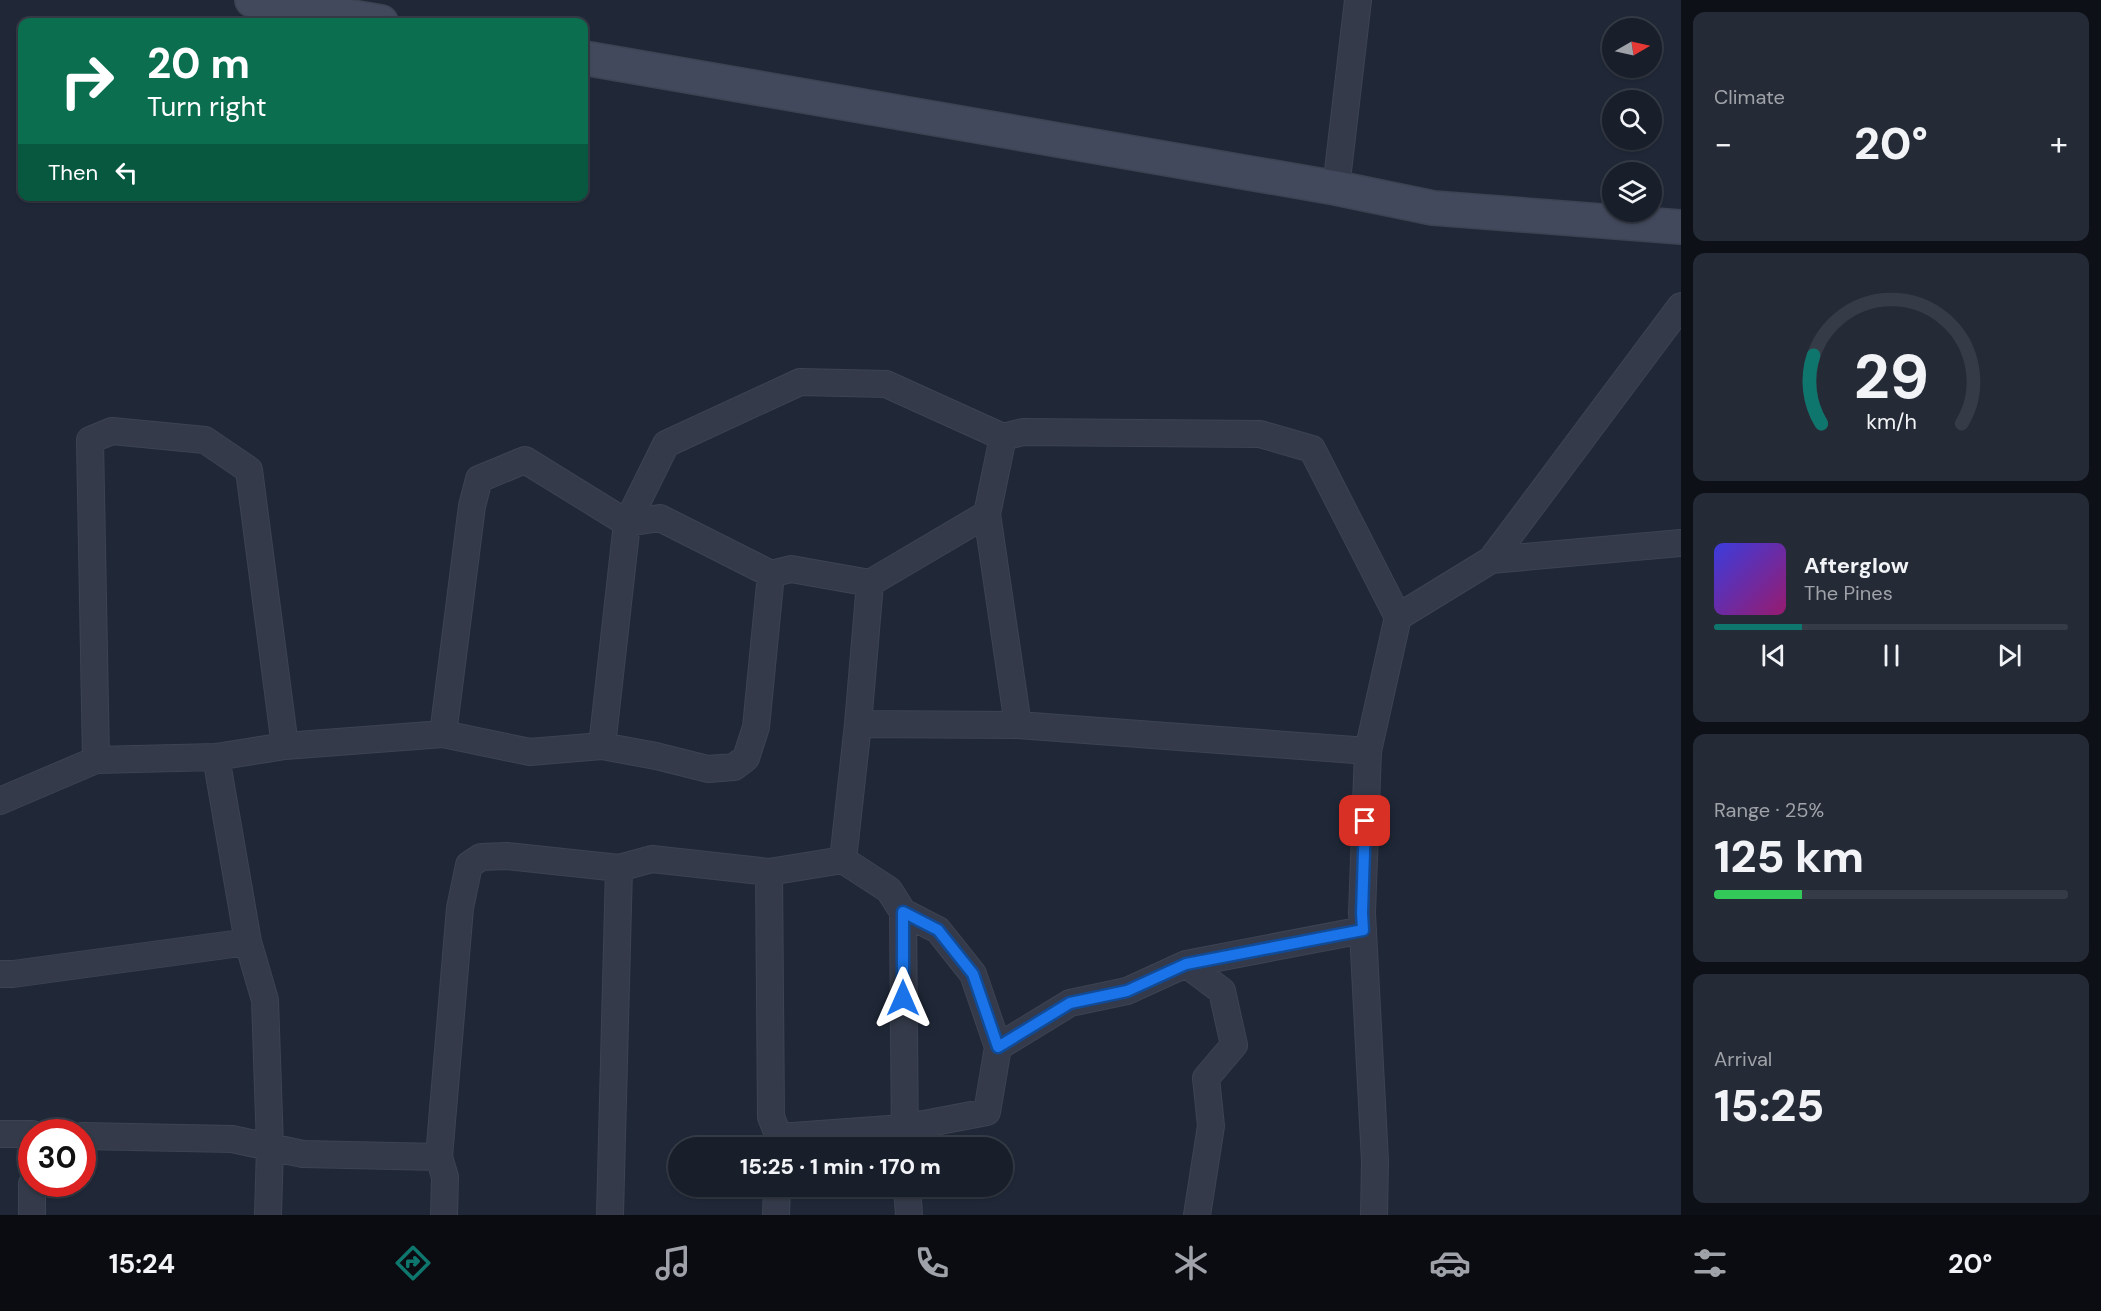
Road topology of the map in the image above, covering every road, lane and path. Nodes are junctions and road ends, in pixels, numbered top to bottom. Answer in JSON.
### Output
{"nodes":[{"id":1,"x":252,"y":0,"type":"edge"},
{"id":2,"x":1358,"y":0,"type":"edge"},
{"id":3,"x":358,"y":18,"type":"edge"},
{"id":4,"x":588,"y":59,"type":"edge"},
{"id":5,"x":1336,"y":188,"type":"junction"},
{"id":6,"x":1681,"y":227,"type":"edge"},
{"id":7,"x":1681,"y":306,"type":"edge"},
{"id":8,"x":1003,"y":437,"type":"junction"},
{"id":9,"x":987,"y":514,"type":"junction"},
{"id":10,"x":627,"y":523,"type":"junction"},
{"id":11,"x":1681,"y":543,"type":"edge"},
{"id":12,"x":1491,"y":560,"type":"junction"},
{"id":13,"x":771,"y":574,"type":"junction"},
{"id":14,"x":870,"y":583,"type":"junction"},
{"id":15,"x":1398,"y":617,"type":"junction"},
{"id":16,"x":858,"y":724,"type":"junction"},
{"id":17,"x":1018,"y":725,"type":"junction"},
{"id":18,"x":443,"y":734,"type":"junction"},
{"id":19,"x":602,"y":746,"type":"junction"},
{"id":20,"x":285,"y":747,"type":"junction"},
{"id":21,"x":1368,"y":751,"type":"junction"},
{"id":22,"x":216,"y":757,"type":"junction"},
{"id":23,"x":96,"y":760,"type":"junction"},
{"id":24,"x":0,"y":801,"type":"edge"},
{"id":25,"x":843,"y":861,"type":"junction"},
{"id":26,"x":619,"y":867,"type":"junction"},
{"id":27,"x":769,"y":872,"type":"junction"},
{"id":28,"x":903,"y":912,"type":"junction"},
{"id":29,"x":1363,"y":930,"type":"junction"},
{"id":30,"x":248,"y":942,"type":"junction"},
{"id":31,"x":1186,"y":964,"type":"junction"},
{"id":32,"x":0,"y":974,"type":"edge"},
{"id":33,"x":998,"y":1047,"type":"junction"},
{"id":34,"x":0,"y":1134,"type":"edge"},
{"id":35,"x":18,"y":1134,"type":"edge"},
{"id":36,"x":96,"y":1136,"type":"edge"},
{"id":37,"x":777,"y":1137,"type":"edge"},
{"id":38,"x":904,"y":1137,"type":"edge"},
{"id":39,"x":907,"y":1137,"type":"edge"},
{"id":40,"x":270,"y":1147,"type":"junction"},
{"id":41,"x":439,"y":1157,"type":"junction"},
{"id":42,"x":32,"y":1197,"type":"edge"},
{"id":43,"x":777,"y":1197,"type":"edge"},
{"id":44,"x":908,"y":1197,"type":"edge"},
{"id":45,"x":32,"y":1215,"type":"edge"},
{"id":46,"x":268,"y":1215,"type":"edge"},
{"id":47,"x":444,"y":1215,"type":"edge"},
{"id":48,"x":610,"y":1215,"type":"edge"},
{"id":49,"x":776,"y":1215,"type":"edge"},
{"id":50,"x":909,"y":1215,"type":"edge"},
{"id":51,"x":1197,"y":1215,"type":"edge"},
{"id":52,"x":1374,"y":1215,"type":"edge"}],
"edges":[{"from":1,"to":3,"type":"street"},
{"from":2,"to":5,"type":"street"},
{"from":4,"to":5,"type":"street"},
{"from":5,"to":6,"type":"street"},
{"from":7,"to":12,"type":"street"},
{"from":8,"to":9,"type":"street"},
{"from":8,"to":10,"type":"street"},
{"from":8,"to":15,"type":"street"},
{"from":9,"to":14,"type":"street"},
{"from":9,"to":17,"type":"street"},
{"from":10,"to":13,"type":"street"},
{"from":10,"to":18,"type":"street"},
{"from":10,"to":19,"type":"street"},
{"from":11,"to":12,"type":"street"},
{"from":12,"to":15,"type":"street"},
{"from":13,"to":14,"type":"street"},
{"from":13,"to":19,"type":"street"},
{"from":14,"to":16,"type":"street"},
{"from":15,"to":21,"type":"street"},
{"from":16,"to":17,"type":"street"},
{"from":16,"to":25,"type":"street"},
{"from":17,"to":21,"type":"street"},
{"from":18,"to":19,"type":"street"},
{"from":18,"to":20,"type":"street"},
{"from":20,"to":22,"type":"street"},
{"from":20,"to":23,"type":"street"},
{"from":21,"to":29,"type":"street"},
{"from":22,"to":23,"type":"street"},
{"from":22,"to":30,"type":"street"},
{"from":23,"to":24,"type":"street"},
{"from":25,"to":27,"type":"street"},
{"from":25,"to":28,"type":"street"},
{"from":26,"to":27,"type":"street"},
{"from":26,"to":41,"type":"street"},
{"from":26,"to":48,"type":"street"},
{"from":27,"to":37,"type":"street"},
{"from":28,"to":33,"type":"street"},
{"from":28,"to":38,"type":"street"},
{"from":29,"to":31,"type":"street"},
{"from":29,"to":52,"type":"street"},
{"from":30,"to":32,"type":"street"},
{"from":30,"to":40,"type":"street"},
{"from":31,"to":33,"type":"street"},
{"from":31,"to":51,"type":"street"},
{"from":33,"to":39,"type":"street"},
{"from":34,"to":35,"type":"street"},
{"from":36,"to":40,"type":"street"},
{"from":40,"to":41,"type":"street"},
{"from":40,"to":46,"type":"street"},
{"from":41,"to":47,"type":"street"},
{"from":42,"to":45,"type":"street"},
{"from":43,"to":49,"type":"street"},
{"from":44,"to":50,"type":"street"}]}
